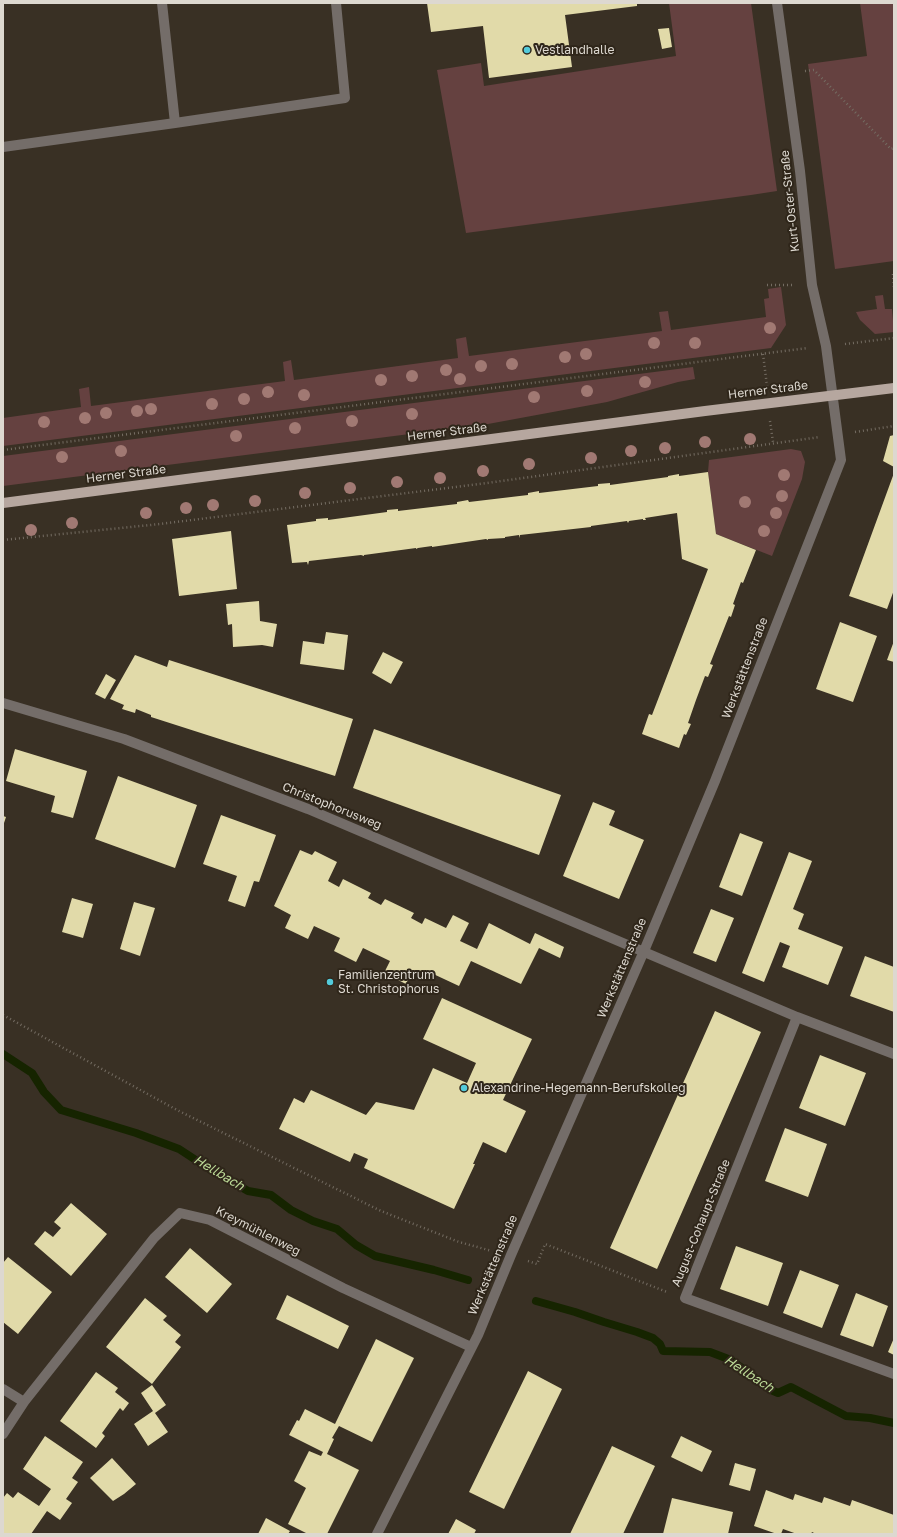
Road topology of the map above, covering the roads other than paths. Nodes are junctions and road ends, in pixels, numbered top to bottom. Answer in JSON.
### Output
{"nodes":[{"id":1,"x":162,"y":3,"type":"edge"},
{"id":2,"x":336,"y":3,"type":"edge"},
{"id":3,"x":777,"y":3,"type":"edge"},
{"id":4,"x":175,"y":123,"type":"junction"},
{"id":5,"x":3,"y":146,"type":"edge"},
{"id":6,"x":894,"y":388,"type":"edge"},
{"id":7,"x":832,"y":396,"type":"junction"},
{"id":8,"x":3,"y":503,"type":"edge"},
{"id":9,"x":3,"y":703,"type":"edge"},
{"id":10,"x":644,"y":951,"type":"junction"},
{"id":11,"x":797,"y":1017,"type":"junction"},
{"id":12,"x":894,"y":1054,"type":"edge"},
{"id":13,"x":471,"y":1347,"type":"junction"},
{"id":14,"x":894,"y":1374,"type":"edge"},
{"id":15,"x":3,"y":1388,"type":"edge"},
{"id":16,"x":24,"y":1402,"type":"junction"},
{"id":17,"x":3,"y":1434,"type":"edge"},
{"id":18,"x":377,"y":1534,"type":"edge"}],
"edges":[{"from":1,"to":4,"type":"street"},
{"from":2,"to":4,"type":"street"},
{"from":3,"to":7,"type":"street","name":"Kurt-Oster-Straße"},
{"from":4,"to":5,"type":"street"},
{"from":6,"to":7,"type":"main road","name":"Herner Straße"},
{"from":7,"to":8,"type":"main road","name":"Herner Straße"},
{"from":7,"to":10,"type":"street","name":"Werkstättenstraße"},
{"from":9,"to":10,"type":"street","name":"Christophorusweg"},
{"from":10,"to":11,"type":"street"},
{"from":10,"to":13,"type":"street","name":"Werkstättenstraße"},
{"from":11,"to":12,"type":"street"},
{"from":11,"to":14,"type":"street","name":"August-Cohaupt-Straße"},
{"from":13,"to":16,"type":"street","name":"Kreymühlenweg"},
{"from":13,"to":18,"type":"street","name":"Werkstättenstraße"},
{"from":15,"to":16,"type":"street"},
{"from":16,"to":17,"type":"street","name":"Kreymühlenweg"}]}
